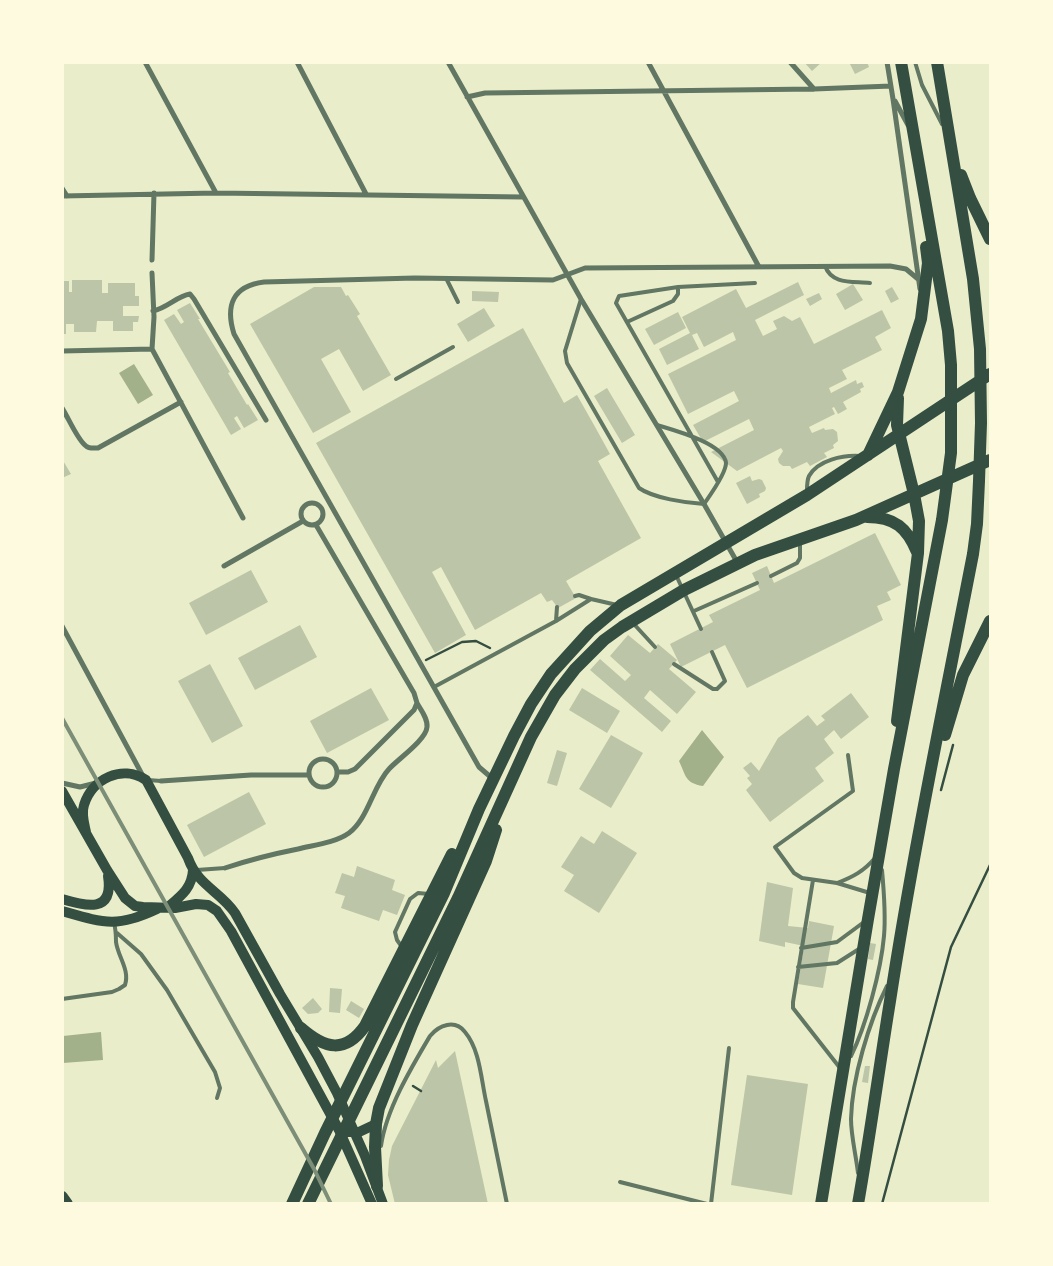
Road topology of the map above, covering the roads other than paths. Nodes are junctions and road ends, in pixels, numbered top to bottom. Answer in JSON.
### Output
{"nodes":[{"id":1,"x":145,"y":62,"type":"edge"},
{"id":2,"x":297,"y":62,"type":"edge"},
{"id":3,"x":448,"y":62,"type":"edge"},
{"id":4,"x":648,"y":62,"type":"edge"},
{"id":5,"x":790,"y":62,"type":"edge"},
{"id":6,"x":886,"y":62,"type":"edge"},
{"id":7,"x":901,"y":62,"type":"edge"},
{"id":8,"x":914,"y":62,"type":"edge"},
{"id":9,"x":937,"y":62,"type":"edge"},
{"id":10,"x":904,"y":76,"type":"junction"},
{"id":11,"x":891,"y":86,"type":"junction"},
{"id":12,"x":814,"y":89,"type":"junction"},
{"id":13,"x":663,"y":91,"type":"junction"},
{"id":14,"x":467,"y":97,"type":"junction"},
{"id":15,"x":893,"y":99,"type":"junction"},
{"id":16,"x":908,"y":126,"type":"junction"},
{"id":17,"x":950,"y":139,"type":"junction"},
{"id":18,"x":62,"y":188,"type":"edge"},
{"id":19,"x":154,"y":193,"type":"junction"},
{"id":20,"x":216,"y":193,"type":"junction"},
{"id":21,"x":366,"y":194,"type":"junction"},
{"id":22,"x":65,"y":196,"type":"edge"},
{"id":23,"x":523,"y":197,"type":"junction"},
{"id":24,"x":990,"y":239,"type":"edge"},
{"id":25,"x":152,"y":260,"type":"dead end"},
{"id":26,"x":825,"y":266,"type":"junction"},
{"id":27,"x":759,"y":267,"type":"junction"},
{"id":28,"x":152,"y":273,"type":"dead end"},
{"id":29,"x":569,"y":275,"type":"junction"},
{"id":30,"x":446,"y":278,"type":"junction"},
{"id":31,"x":918,"y":279,"type":"junction"},
{"id":32,"x":755,"y":283,"type":"dead end"},
{"id":33,"x":870,"y":283,"type":"dead end"},
{"id":34,"x":678,"y":287,"type":"junction"},
{"id":35,"x":581,"y":299,"type":"junction"},
{"id":36,"x":458,"y":302,"type":"dead end"},
{"id":37,"x":923,"y":307,"type":"junction"},
{"id":38,"x":153,"y":311,"type":"junction"},
{"id":39,"x":627,"y":322,"type":"junction"},
{"id":40,"x":453,"y":347,"type":"dead end"},
{"id":41,"x":152,"y":349,"type":"junction"},
{"id":42,"x":62,"y":351,"type":"edge"},
{"id":43,"x":990,"y":374,"type":"edge"},
{"id":44,"x":396,"y":379,"type":"dead end"},
{"id":45,"x":898,"y":392,"type":"junction"},
{"id":46,"x":181,"y":402,"type":"junction"},
{"id":47,"x":62,"y":408,"type":"edge"},
{"id":48,"x":266,"y":420,"type":"dead end"},
{"id":49,"x":657,"y":425,"type":"junction"},
{"id":50,"x":899,"y":435,"type":"junction"},
{"id":51,"x":693,"y":437,"type":"junction"},
{"id":52,"x":867,"y":456,"type":"junction"},
{"id":53,"x":990,"y":460,"type":"edge"},
{"id":54,"x":718,"y":482,"type":"junction"},
{"id":55,"x":914,"y":494,"type":"junction"},
{"id":56,"x":704,"y":504,"type":"junction"},
{"id":57,"x":862,"y":517,"type":"junction"},
{"id":58,"x":243,"y":518,"type":"dead end"},
{"id":59,"x":303,"y":520,"type":"junction"},
{"id":60,"x":316,"y":525,"type":"junction"},
{"id":61,"x":800,"y":540,"type":"junction"},
{"id":62,"x":727,"y":543,"type":"junction"},
{"id":63,"x":918,"y":553,"type":"junction"},
{"id":64,"x":738,"y":563,"type":"junction"},
{"id":65,"x":224,"y":566,"type":"dead end"},
{"id":66,"x":675,"y":573,"type":"junction"},
{"id":67,"x":771,"y":576,"type":"dead end"},
{"id":68,"x":757,"y":583,"type":"dead end"},
{"id":69,"x":684,"y":590,"type":"junction"},
{"id":70,"x":575,"y":596,"type":"dead end"},
{"id":71,"x":591,"y":599,"type":"junction"},
{"id":72,"x":621,"y":606,"type":"junction"},
{"id":73,"x":557,"y":607,"type":"dead end"},
{"id":74,"x":694,"y":611,"type":"junction"},
{"id":75,"x":631,"y":620,"type":"junction"},
{"id":76,"x":556,"y":621,"type":"junction"},
{"id":77,"x":990,"y":621,"type":"edge"},
{"id":78,"x":62,"y":626,"type":"edge"},
{"id":79,"x":701,"y":628,"type":"dead end"},
{"id":80,"x":655,"y":647,"type":"dead end"},
{"id":81,"x":712,"y":652,"type":"dead end"},
{"id":82,"x":674,"y":664,"type":"dead end"},
{"id":83,"x":434,"y":688,"type":"junction"},
{"id":84,"x":418,"y":703,"type":"junction"},
{"id":85,"x":848,"y":755,"type":"dead end"},
{"id":86,"x":894,"y":769,"type":"junction"},
{"id":87,"x":337,"y":772,"type":"junction"},
{"id":88,"x":309,"y":774,"type":"junction"},
{"id":89,"x":494,"y":779,"type":"junction"},
{"id":90,"x":146,"y":780,"type":"junction"},
{"id":91,"x":161,"y":781,"type":"joint"},
{"id":92,"x":62,"y":783,"type":"edge"},
{"id":93,"x":96,"y":783,"type":"junction"},
{"id":94,"x":927,"y":787,"type":"junction"},
{"id":95,"x":62,"y":791,"type":"edge"},
{"id":96,"x":505,"y":794,"type":"junction"},
{"id":97,"x":479,"y":809,"type":"junction"},
{"id":98,"x":86,"y":832,"type":"junction"},
{"id":99,"x":880,"y":851,"type":"junction"},
{"id":100,"x":224,"y":868,"type":"joint"},
{"id":101,"x":106,"y":870,"type":"junction"},
{"id":102,"x":192,"y":870,"type":"junction"},
{"id":103,"x":813,"y":880,"type":"junction"},
{"id":104,"x":837,"y":883,"type":"junction"},
{"id":105,"x":873,"y":894,"type":"junction"},
{"id":106,"x":62,"y":899,"type":"edge"},
{"id":107,"x":164,"y":908,"type":"junction"},
{"id":108,"x":62,"y":911,"type":"edge"},
{"id":109,"x":868,"y":919,"type":"junction"},
{"id":110,"x":115,"y":928,"type":"junction"},
{"id":111,"x":863,"y":947,"type":"junction"},
{"id":112,"x":801,"y":948,"type":"junction"},
{"id":113,"x":798,"y":967,"type":"junction"},
{"id":114,"x":895,"y":969,"type":"junction"},
{"id":115,"x":62,"y":999,"type":"edge"},
{"id":116,"x":301,"y":1028,"type":"junction"},
{"id":117,"x":729,"y":1048,"type":"dead end"},
{"id":118,"x":843,"y":1071,"type":"junction"},
{"id":119,"x":217,"y":1098,"type":"dead end"},
{"id":120,"x":376,"y":1124,"type":"junction"},
{"id":121,"x":339,"y":1130,"type":"junction"},
{"id":122,"x":354,"y":1133,"type":"junction"},
{"id":123,"x":620,"y":1182,"type":"dead end"},
{"id":124,"x":377,"y":1186,"type":"junction"},
{"id":125,"x":860,"y":1190,"type":"junction"},
{"id":126,"x":62,"y":1198,"type":"edge"},
{"id":127,"x":67,"y":1204,"type":"edge"},
{"id":128,"x":292,"y":1204,"type":"edge"},
{"id":129,"x":308,"y":1204,"type":"edge"},
{"id":130,"x":372,"y":1204,"type":"edge"},
{"id":131,"x":383,"y":1204,"type":"edge"},
{"id":132,"x":507,"y":1204,"type":"edge"},
{"id":133,"x":709,"y":1204,"type":"edge"},
{"id":134,"x":821,"y":1204,"type":"edge"},
{"id":135,"x":858,"y":1204,"type":"edge"}],
"edges":[{"from":1,"to":20,"type":"street"},
{"from":2,"to":21,"type":"street"},
{"from":3,"to":14,"type":"street"},
{"from":4,"to":13,"type":"street"},
{"from":5,"to":12,"type":"street"},
{"from":6,"to":11,"type":"street"},
{"from":7,"to":10,"type":"main road"},
{"from":8,"to":17,"type":"lane"},
{"from":9,"to":17,"type":"main road"},
{"from":10,"to":16,"type":"main road"},
{"from":10,"to":86,"type":"main road"},
{"from":11,"to":12,"type":"street"},
{"from":11,"to":15,"type":"street"},
{"from":12,"to":13,"type":"street"},
{"from":13,"to":14,"type":"street"},
{"from":13,"to":27,"type":"street"},
{"from":14,"to":23,"type":"street"},
{"from":15,"to":16,"type":"street"},
{"from":15,"to":31,"type":"street"},
{"from":16,"to":37,"type":"main road"},
{"from":17,"to":24,"type":"main road"},
{"from":17,"to":94,"type":"main road"},
{"from":18,"to":22,"type":"street"},
{"from":19,"to":20,"type":"street"},
{"from":19,"to":22,"type":"street"},
{"from":19,"to":25,"type":"street"},
{"from":20,"to":21,"type":"street"},
{"from":21,"to":23,"type":"street"},
{"from":23,"to":29,"type":"street"},
{"from":26,"to":27,"type":"street"},
{"from":26,"to":31,"type":"street"},
{"from":26,"to":33,"type":"lane"},
{"from":27,"to":29,"type":"street"},
{"from":28,"to":38,"type":"street"},
{"from":29,"to":30,"type":"street"},
{"from":29,"to":35,"type":"street"},
{"from":30,"to":36,"type":"lane"},
{"from":30,"to":83,"type":"street"},
{"from":31,"to":37,"type":"street"},
{"from":32,"to":34,"type":"lane"},
{"from":34,"to":39,"type":"lane"},
{"from":34,"to":39,"type":"lane"},
{"from":35,"to":49,"type":"street"},
{"from":35,"to":56,"type":"lane"},
{"from":37,"to":45,"type":"main road"},
{"from":38,"to":41,"type":"street"},
{"from":38,"to":48,"type":"street"},
{"from":39,"to":51,"type":"lane"},
{"from":40,"to":44,"type":"lane"},
{"from":41,"to":42,"type":"street"},
{"from":41,"to":46,"type":"street"},
{"from":43,"to":50,"type":"main road"},
{"from":45,"to":50,"type":"main road"},
{"from":45,"to":52,"type":"main road"},
{"from":46,"to":47,"type":"street"},
{"from":46,"to":58,"type":"street"},
{"from":49,"to":51,"type":"lane"},
{"from":49,"to":56,"type":"street"},
{"from":50,"to":52,"type":"main road"},
{"from":50,"to":55,"type":"main road"},
{"from":51,"to":54,"type":"lane"},
{"from":51,"to":54,"type":"lane"},
{"from":52,"to":62,"type":"main road"},
{"from":53,"to":55,"type":"main road"},
{"from":54,"to":56,"type":"lane"},
{"from":55,"to":57,"type":"main road"},
{"from":55,"to":63,"type":"main road"},
{"from":56,"to":62,"type":"street"},
{"from":57,"to":61,"type":"main road"},
{"from":57,"to":63,"type":"main road"},
{"from":59,"to":60,"type":"street"},
{"from":59,"to":60,"type":"street"},
{"from":59,"to":65,"type":"street"},
{"from":60,"to":84,"type":"street"},
{"from":61,"to":64,"type":"main road"},
{"from":61,"to":67,"type":"lane"},
{"from":62,"to":64,"type":"street"},
{"from":62,"to":66,"type":"main road"},
{"from":63,"to":86,"type":"main road"},
{"from":64,"to":69,"type":"main road"},
{"from":66,"to":69,"type":"lane"},
{"from":66,"to":72,"type":"main road"},
{"from":68,"to":74,"type":"lane"},
{"from":69,"to":74,"type":"lane"},
{"from":69,"to":75,"type":"main road"},
{"from":70,"to":71,"type":"lane"},
{"from":71,"to":72,"type":"lane"},
{"from":71,"to":76,"type":"lane"},
{"from":72,"to":89,"type":"main road"},
{"from":73,"to":76,"type":"lane"},
{"from":74,"to":79,"type":"lane"},
{"from":75,"to":80,"type":"lane"},
{"from":75,"to":96,"type":"main road"},
{"from":76,"to":83,"type":"lane"},
{"from":77,"to":94,"type":"main road"},
{"from":78,"to":90,"type":"street"},
{"from":81,"to":82,"type":"lane"},
{"from":83,"to":89,"type":"street"},
{"from":84,"to":87,"type":"street"},
{"from":84,"to":100,"type":"street"},
{"from":85,"to":103,"type":"lane"},
{"from":86,"to":99,"type":"main road"},
{"from":87,"to":88,"type":"street"},
{"from":87,"to":88,"type":"street"},
{"from":88,"to":91,"type":"street"},
{"from":89,"to":97,"type":"main road"},
{"from":90,"to":91,"type":"lane"},
{"from":90,"to":93,"type":"main road"},
{"from":90,"to":102,"type":"main road"},
{"from":92,"to":93,"type":"street"},
{"from":93,"to":98,"type":"main road"},
{"from":94,"to":114,"type":"main road"},
{"from":95,"to":98,"type":"main road"},
{"from":96,"to":120,"type":"main road"},
{"from":96,"to":129,"type":"main road"},
{"from":97,"to":116,"type":"main road"},
{"from":97,"to":128,"type":"main road"},
{"from":98,"to":101,"type":"main road"},
{"from":99,"to":104,"type":"lane"},
{"from":99,"to":105,"type":"main road"},
{"from":99,"to":118,"type":"lane"},
{"from":100,"to":102,"type":"lane"},
{"from":101,"to":106,"type":"main road"},
{"from":101,"to":107,"type":"main road"},
{"from":102,"to":107,"type":"main road"},
{"from":102,"to":116,"type":"main road"},
{"from":103,"to":104,"type":"lane"},
{"from":103,"to":112,"type":"lane"},
{"from":104,"to":105,"type":"lane"},
{"from":105,"to":109,"type":"main road"},
{"from":107,"to":110,"type":"main road"},
{"from":107,"to":121,"type":"main road"},
{"from":108,"to":110,"type":"main road"},
{"from":109,"to":111,"type":"main road"},
{"from":109,"to":112,"type":"lane"},
{"from":110,"to":115,"type":"lane"},
{"from":110,"to":119,"type":"lane"},
{"from":111,"to":113,"type":"lane"},
{"from":111,"to":118,"type":"main road"},
{"from":112,"to":113,"type":"lane"},
{"from":113,"to":118,"type":"lane"},
{"from":114,"to":125,"type":"main road"},
{"from":114,"to":125,"type":"lane"},
{"from":116,"to":122,"type":"main road"},
{"from":117,"to":133,"type":"lane"},
{"from":118,"to":134,"type":"main road"},
{"from":120,"to":122,"type":"main road"},
{"from":120,"to":124,"type":"main road"},
{"from":121,"to":122,"type":"main road"},
{"from":121,"to":130,"type":"main road"},
{"from":122,"to":124,"type":"main road"},
{"from":123,"to":133,"type":"lane"},
{"from":124,"to":131,"type":"main road"},
{"from":124,"to":132,"type":"lane"},
{"from":125,"to":135,"type":"main road"},
{"from":126,"to":127,"type":"main road"}]}
